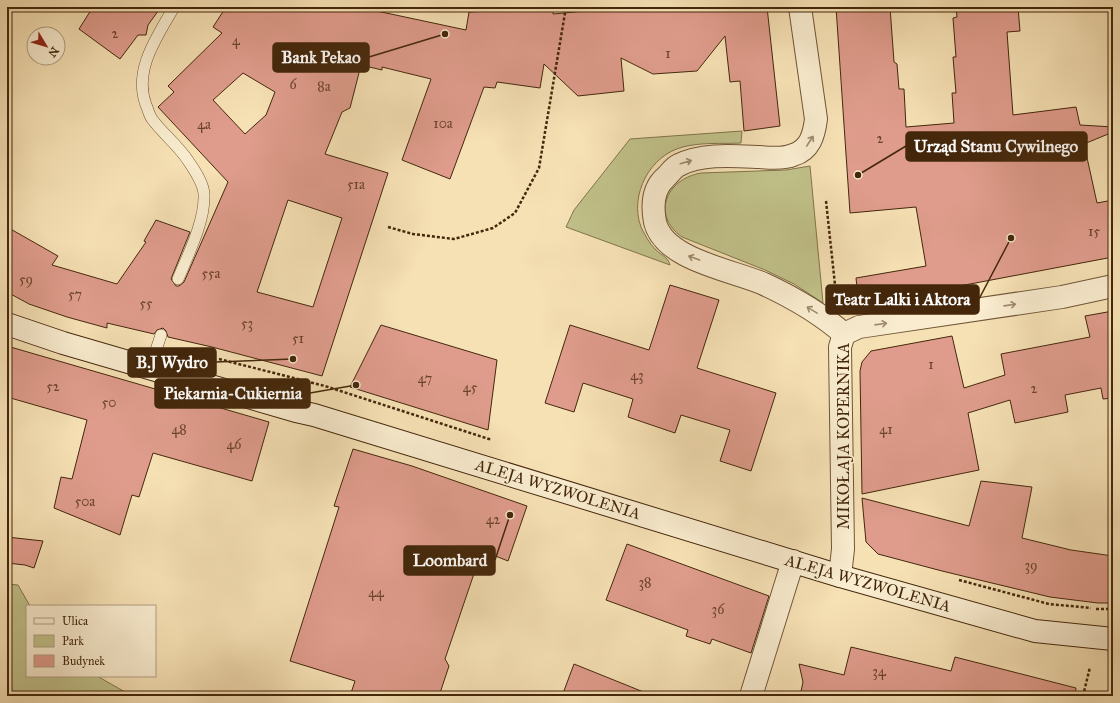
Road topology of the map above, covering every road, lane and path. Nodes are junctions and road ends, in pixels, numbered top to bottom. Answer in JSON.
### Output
{"nodes":[{"id":1,"x":174,"y":7,"type":"edge"},
{"id":2,"x":566,"y":7,"type":"edge"},
{"id":3,"x":800,"y":7,"type":"edge"},
{"id":4,"x":826,"y":201,"type":"dead end"},
{"id":5,"x":388,"y":227,"type":"dead end"},
{"id":6,"x":178,"y":278,"type":"dead end"},
{"id":7,"x":1113,"y":286,"type":"edge"},
{"id":8,"x":836,"y":296,"type":"dead end"},
{"id":9,"x":7,"y":324,"type":"edge"},
{"id":10,"x":844,"y":334,"type":"junction"},
{"id":11,"x":161,"y":335,"type":"dead end"},
{"id":12,"x":150,"y":368,"type":"junction"},
{"id":13,"x":792,"y":561,"type":"junction"},
{"id":14,"x":840,"y":576,"type":"junction"},
{"id":15,"x":958,"y":580,"type":"dead end"},
{"id":16,"x":1113,"y":609,"type":"edge"},
{"id":17,"x":1113,"y":639,"type":"edge"},
{"id":18,"x":1090,"y":666,"type":"dead end"},
{"id":19,"x":751,"y":696,"type":"edge"},
{"id":20,"x":1083,"y":696,"type":"edge"}],
"edges":[{"from":1,"to":6,"type":"lane"},
{"from":2,"to":5,"type":"path"},
{"from":10,"to":3,"type":"street","name":"MIKOŁAJA KOPERNIKA","one_way":true},
{"from":4,"to":8,"type":"path"},
{"from":10,"to":7,"type":"street","one_way":true},
{"from":9,"to":12,"type":"street","name":"ALEJA WYZWOLENIA"},
{"from":10,"to":14,"type":"street","name":"MIKOŁAJA KOPERNIKA"},
{"from":11,"to":12,"type":"lane"},
{"from":12,"to":13,"type":"street","name":"ALEJA WYZWOLENIA"},
{"from":13,"to":14,"type":"street","name":"ALEJA WYZWOLENIA"},
{"from":13,"to":19,"type":"street"},
{"from":14,"to":17,"type":"street","name":"ALEJA WYZWOLENIA"},
{"from":15,"to":16,"type":"path"},
{"from":18,"to":20,"type":"path"}]}
